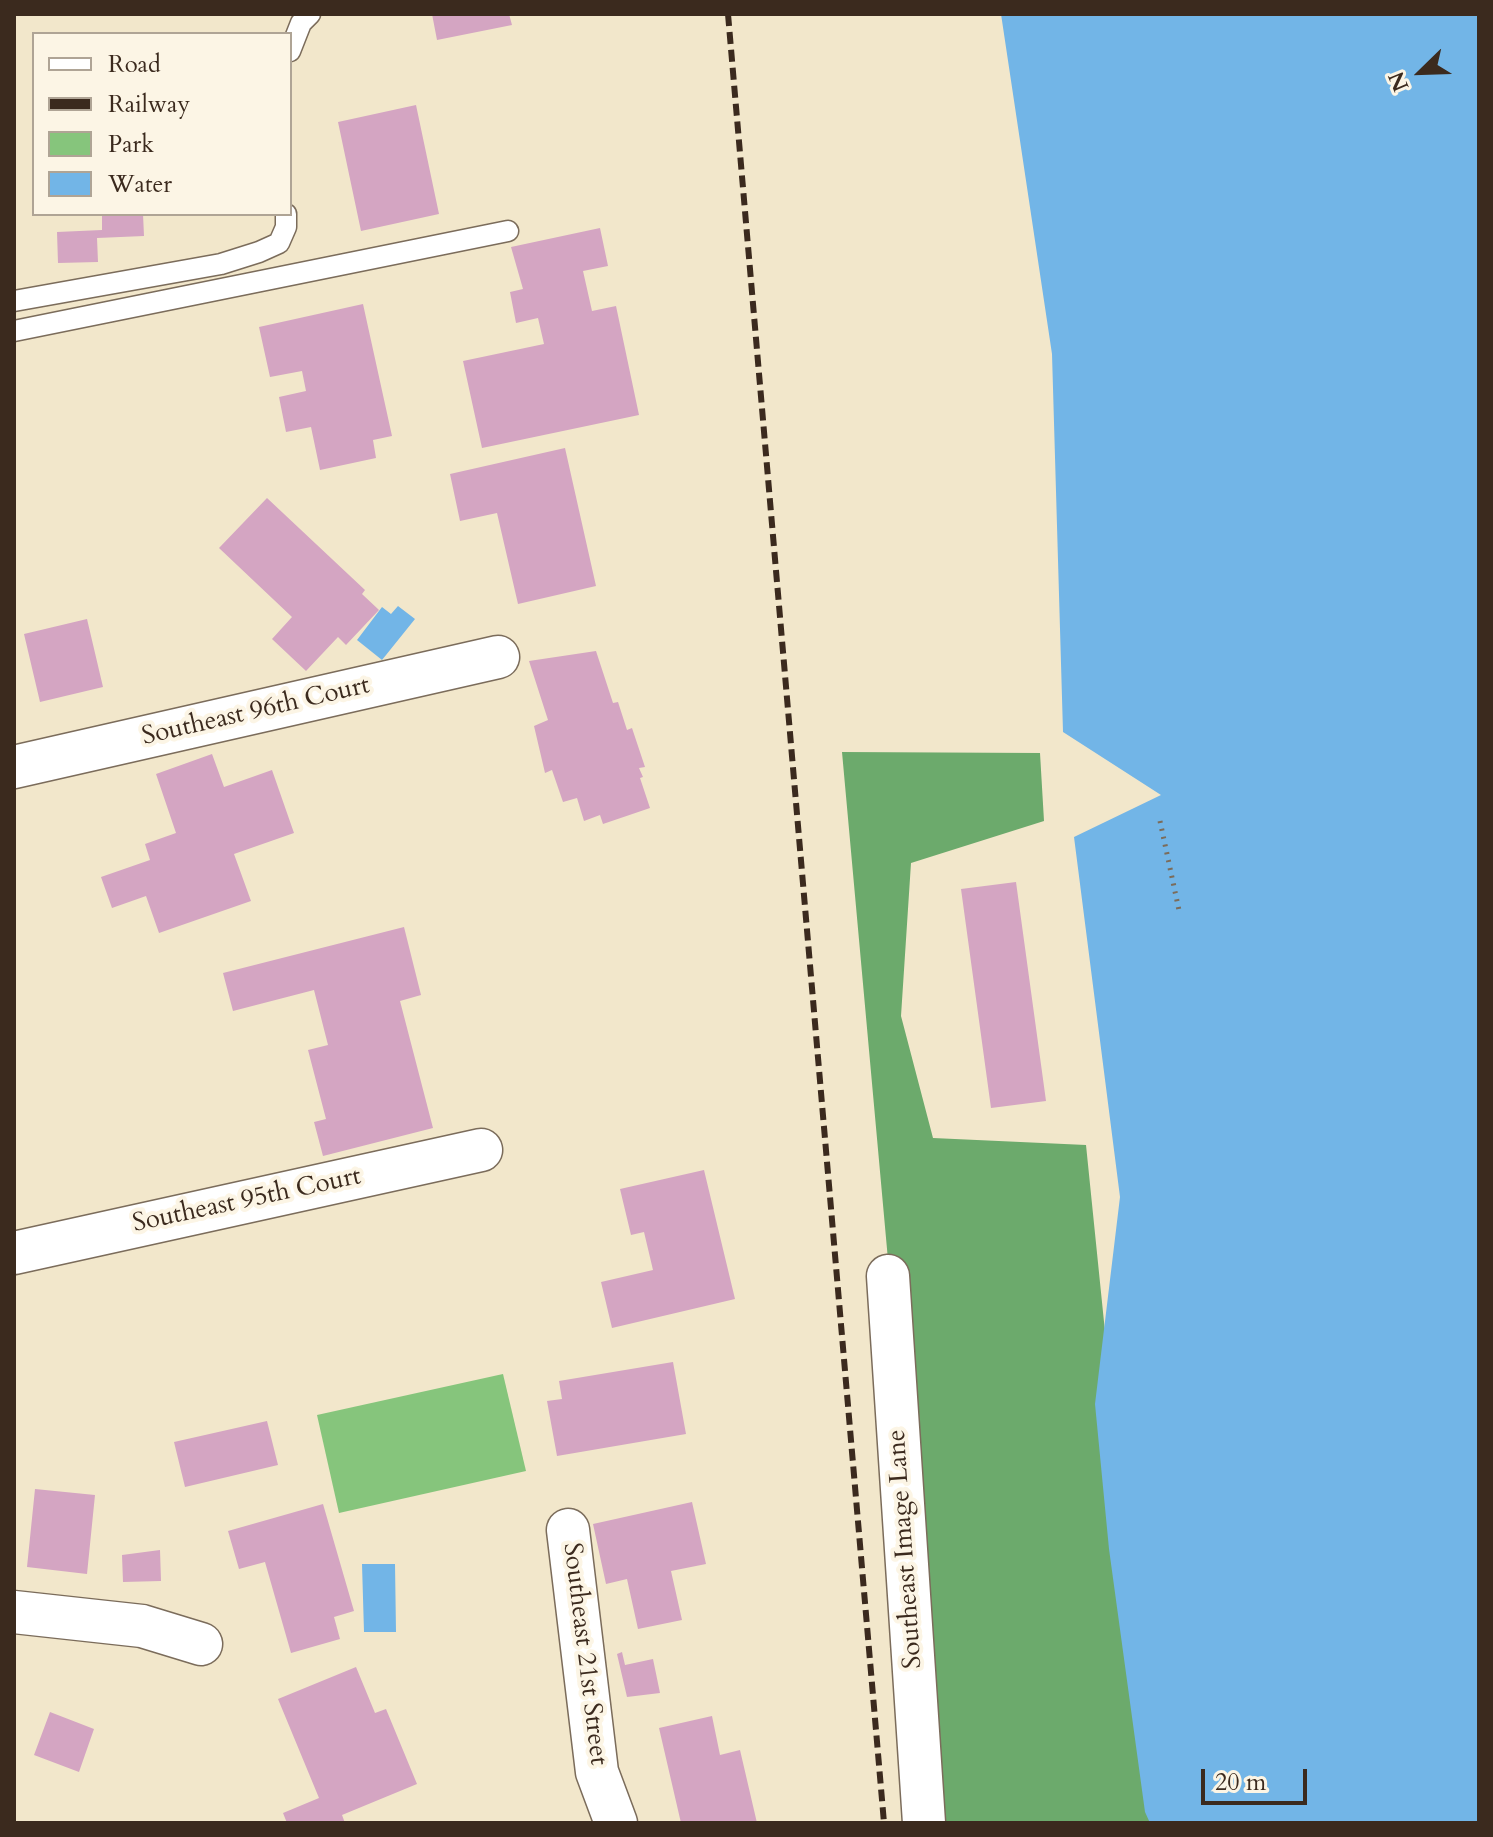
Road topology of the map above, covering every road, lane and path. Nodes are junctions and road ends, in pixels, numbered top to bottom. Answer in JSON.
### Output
{"nodes":[{"id":1,"x":310,"y":14,"type":"edge"},
{"id":2,"x":292,"y":46,"type":"edge"},
{"id":3,"x":286,"y":216,"type":"edge"},
{"id":4,"x":508,"y":231,"type":"dead end"},
{"id":5,"x":14,"y":301,"type":"edge"},
{"id":6,"x":14,"y":331,"type":"edge"},
{"id":7,"x":498,"y":657,"type":"dead end"},
{"id":8,"x":14,"y":767,"type":"edge"},
{"id":9,"x":1160,"y":821,"type":"dead end"},
{"id":10,"x":1180,"y":915,"type":"dead end"},
{"id":11,"x":481,"y":1150,"type":"dead end"},
{"id":12,"x":14,"y":1253,"type":"edge"},
{"id":13,"x":888,"y":1276,"type":"dead end"},
{"id":14,"x":568,"y":1530,"type":"dead end"},
{"id":15,"x":14,"y":1612,"type":"edge"},
{"id":16,"x":201,"y":1644,"type":"dead end"},
{"id":17,"x":616,"y":1823,"type":"edge"},
{"id":18,"x":924,"y":1823,"type":"edge"}],
"edges":[{"from":1,"to":2,"type":"lane"},
{"from":3,"to":5,"type":"lane"},
{"from":4,"to":6,"type":"lane"},
{"from":7,"to":8,"type":"street","name":"Southeast 96th Court"},
{"from":9,"to":10,"type":"path"},
{"from":11,"to":12,"type":"street","name":"Southeast 95th Court"},
{"from":13,"to":18,"type":"street","name":"Southeast Image Lane"},
{"from":14,"to":17,"type":"street","name":"Southeast 21st Street"},
{"from":15,"to":16,"type":"street"}]}
